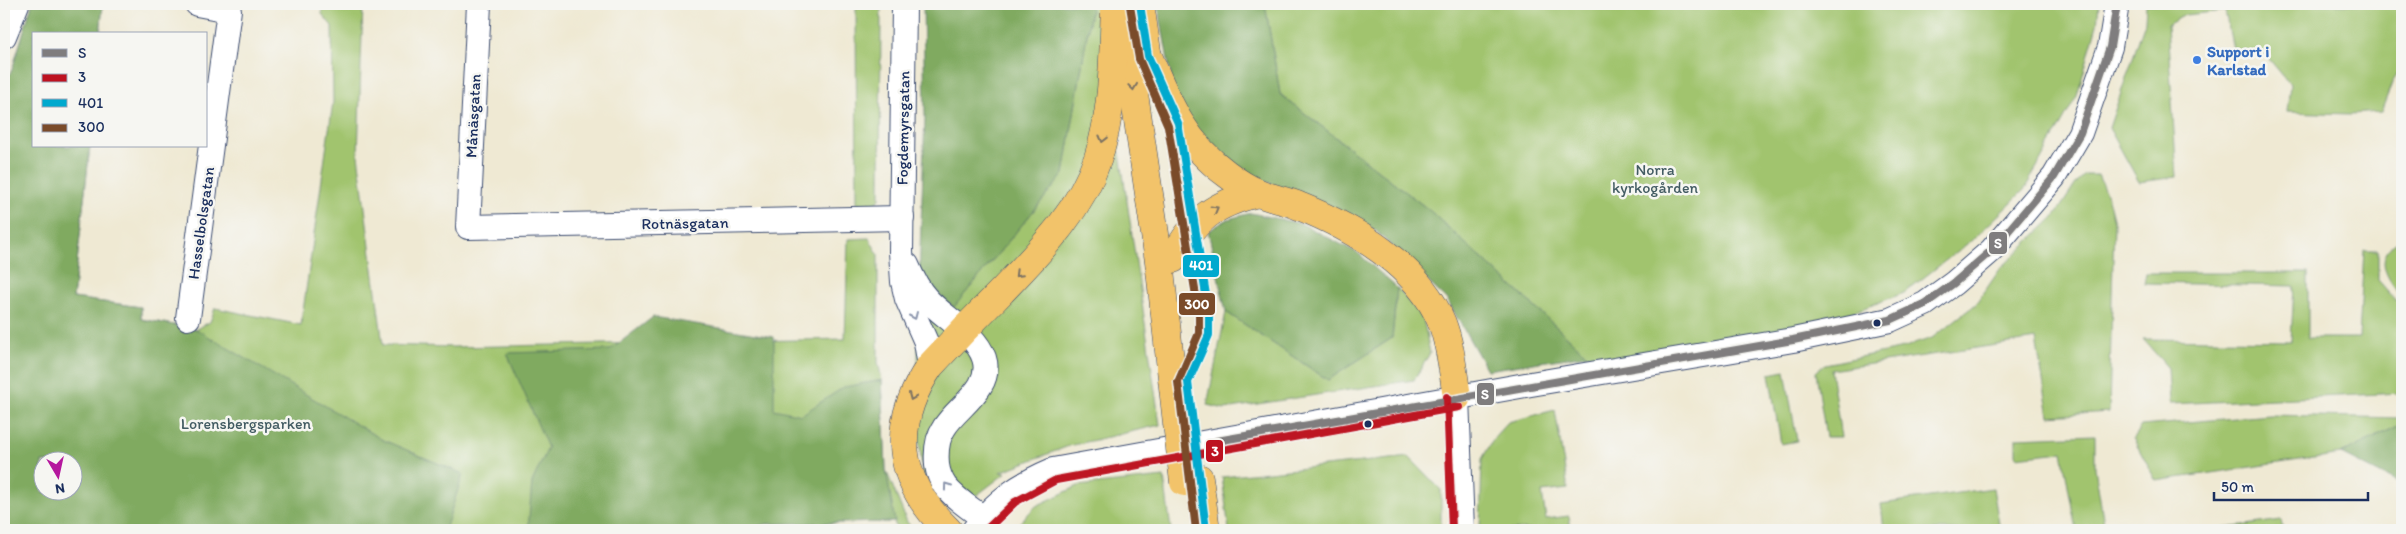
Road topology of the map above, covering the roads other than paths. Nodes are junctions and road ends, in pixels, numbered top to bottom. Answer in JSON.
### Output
{"nodes":[{"id":1,"x":17,"y":4,"type":"edge"},
{"id":2,"x":197,"y":4,"type":"edge"},
{"id":3,"x":479,"y":4,"type":"edge"},
{"id":4,"x":904,"y":4,"type":"edge"},
{"id":5,"x":1115,"y":4,"type":"edge"},
{"id":6,"x":1121,"y":4,"type":"edge"},
{"id":7,"x":1140,"y":4,"type":"edge"},
{"id":8,"x":2117,"y":4,"type":"edge"},
{"id":9,"x":4,"y":36,"type":"edge"},
{"id":10,"x":1148,"y":56,"type":"junction"},
{"id":11,"x":1258,"y":193,"type":"junction"},
{"id":12,"x":902,"y":218,"type":"junction"},
{"id":13,"x":468,"y":228,"type":"joint"},
{"id":14,"x":901,"y":252,"type":"junction"},
{"id":15,"x":1173,"y":259,"type":"junction"},
{"id":16,"x":188,"y":318,"type":"dead end"},
{"id":17,"x":962,"y":331,"type":"junction"},
{"id":18,"x":930,"y":366,"type":"junction"},
{"id":19,"x":1457,"y":397,"type":"junction"},
{"id":20,"x":1185,"y":422,"type":"junction"},
{"id":21,"x":1192,"y":480,"type":"junction"},
{"id":22,"x":978,"y":524,"type":"edge"},
{"id":23,"x":948,"y":530,"type":"edge"},
{"id":24,"x":1190,"y":530,"type":"edge"},
{"id":25,"x":1206,"y":530,"type":"edge"},
{"id":26,"x":1462,"y":530,"type":"edge"}],
"edges":[{"from":1,"to":9,"type":"street"},
{"from":2,"to":16,"type":"street","name":"Hasselbolsgatan"},
{"from":3,"to":13,"type":"street","name":"Månäsgatan"},
{"from":4,"to":12,"type":"street","name":"Fogdemyrsgatan"},
{"from":5,"to":17,"type":"main road","one_way":true},
{"from":6,"to":20,"type":"main road","one_way":true},
{"from":7,"to":10,"type":"main road"},
{"from":8,"to":19,"type":"street"},
{"from":10,"to":11,"type":"main road"},
{"from":10,"to":15,"type":"main road"},
{"from":15,"to":11,"type":"main road","one_way":true},
{"from":11,"to":19,"type":"main road"},
{"from":12,"to":13,"type":"street","name":"Rotnäsgatan"},
{"from":12,"to":14,"type":"street","name":"Fogdemyrsgatan"},
{"from":14,"to":17,"type":"street","name":"Fogdemyrsgatan"},
{"from":14,"to":18,"type":"street","name":"Fogdemyrsgatan","one_way":true},
{"from":15,"to":20,"type":"main road"},
{"from":17,"to":18,"type":"main road"},
{"from":22,"to":17,"type":"street","name":"Fogdemyrsgatan","one_way":true},
{"from":18,"to":23,"type":"main road","one_way":true},
{"from":19,"to":22,"type":"street"},
{"from":19,"to":26,"type":"street"},
{"from":20,"to":21,"type":"main road"},
{"from":21,"to":24,"type":"main road"},
{"from":21,"to":25,"type":"main road"}]}
